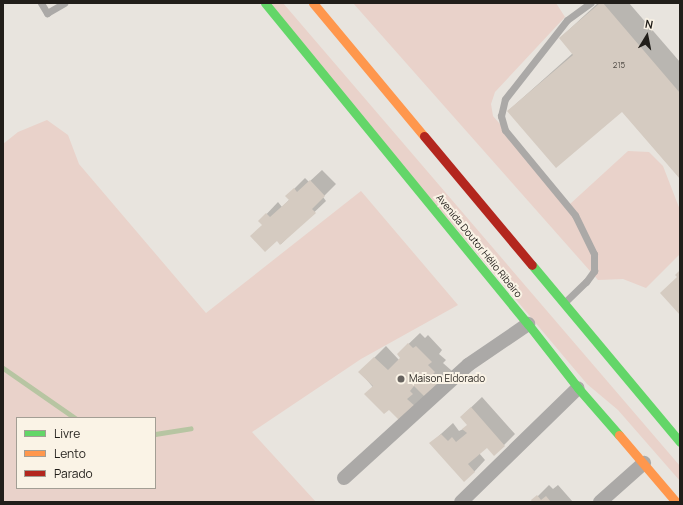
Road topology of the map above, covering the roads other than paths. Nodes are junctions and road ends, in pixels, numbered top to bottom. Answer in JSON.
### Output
{"nodes":[{"id":1,"x":41,"y":3,"type":"edge"},
{"id":2,"x":64,"y":3,"type":"edge"},
{"id":3,"x":266,"y":3,"type":"edge"},
{"id":4,"x":313,"y":3,"type":"edge"},
{"id":5,"x":590,"y":3,"type":"edge"},
{"id":6,"x":562,"y":303,"type":"junction"},
{"id":7,"x":528,"y":324,"type":"junction"},
{"id":8,"x":578,"y":388,"type":"junction"},
{"id":9,"x":680,"y":442,"type":"edge"},
{"id":10,"x":647,"y":466,"type":"junction"},
{"id":11,"x":344,"y":478,"type":"dead end"},
{"id":12,"x":461,"y":502,"type":"edge"},
{"id":13,"x":600,"y":502,"type":"edge"},
{"id":14,"x":614,"y":502,"type":"edge"},
{"id":15,"x":676,"y":502,"type":"edge"}],
"edges":[{"from":1,"to":2,"type":"lane"},
{"from":3,"to":7,"type":"main road","name":"Avenida Doutor Hélio Ribeiro"},
{"from":4,"to":6,"type":"main road"},
{"from":5,"to":6,"type":"lane"},
{"from":6,"to":9,"type":"main road"},
{"from":7,"to":8,"type":"main road","name":"Avenida Doutor Hélio Ribeiro"},
{"from":7,"to":11,"type":"street"},
{"from":8,"to":10,"type":"main road","name":"Avenida Doutor Hélio Ribeiro"},
{"from":8,"to":12,"type":"street"},
{"from":10,"to":13,"type":"street"},
{"from":10,"to":14,"type":"street"},
{"from":10,"to":15,"type":"main road","name":"Avenida Doutor Hélio Ribeiro"}]}
